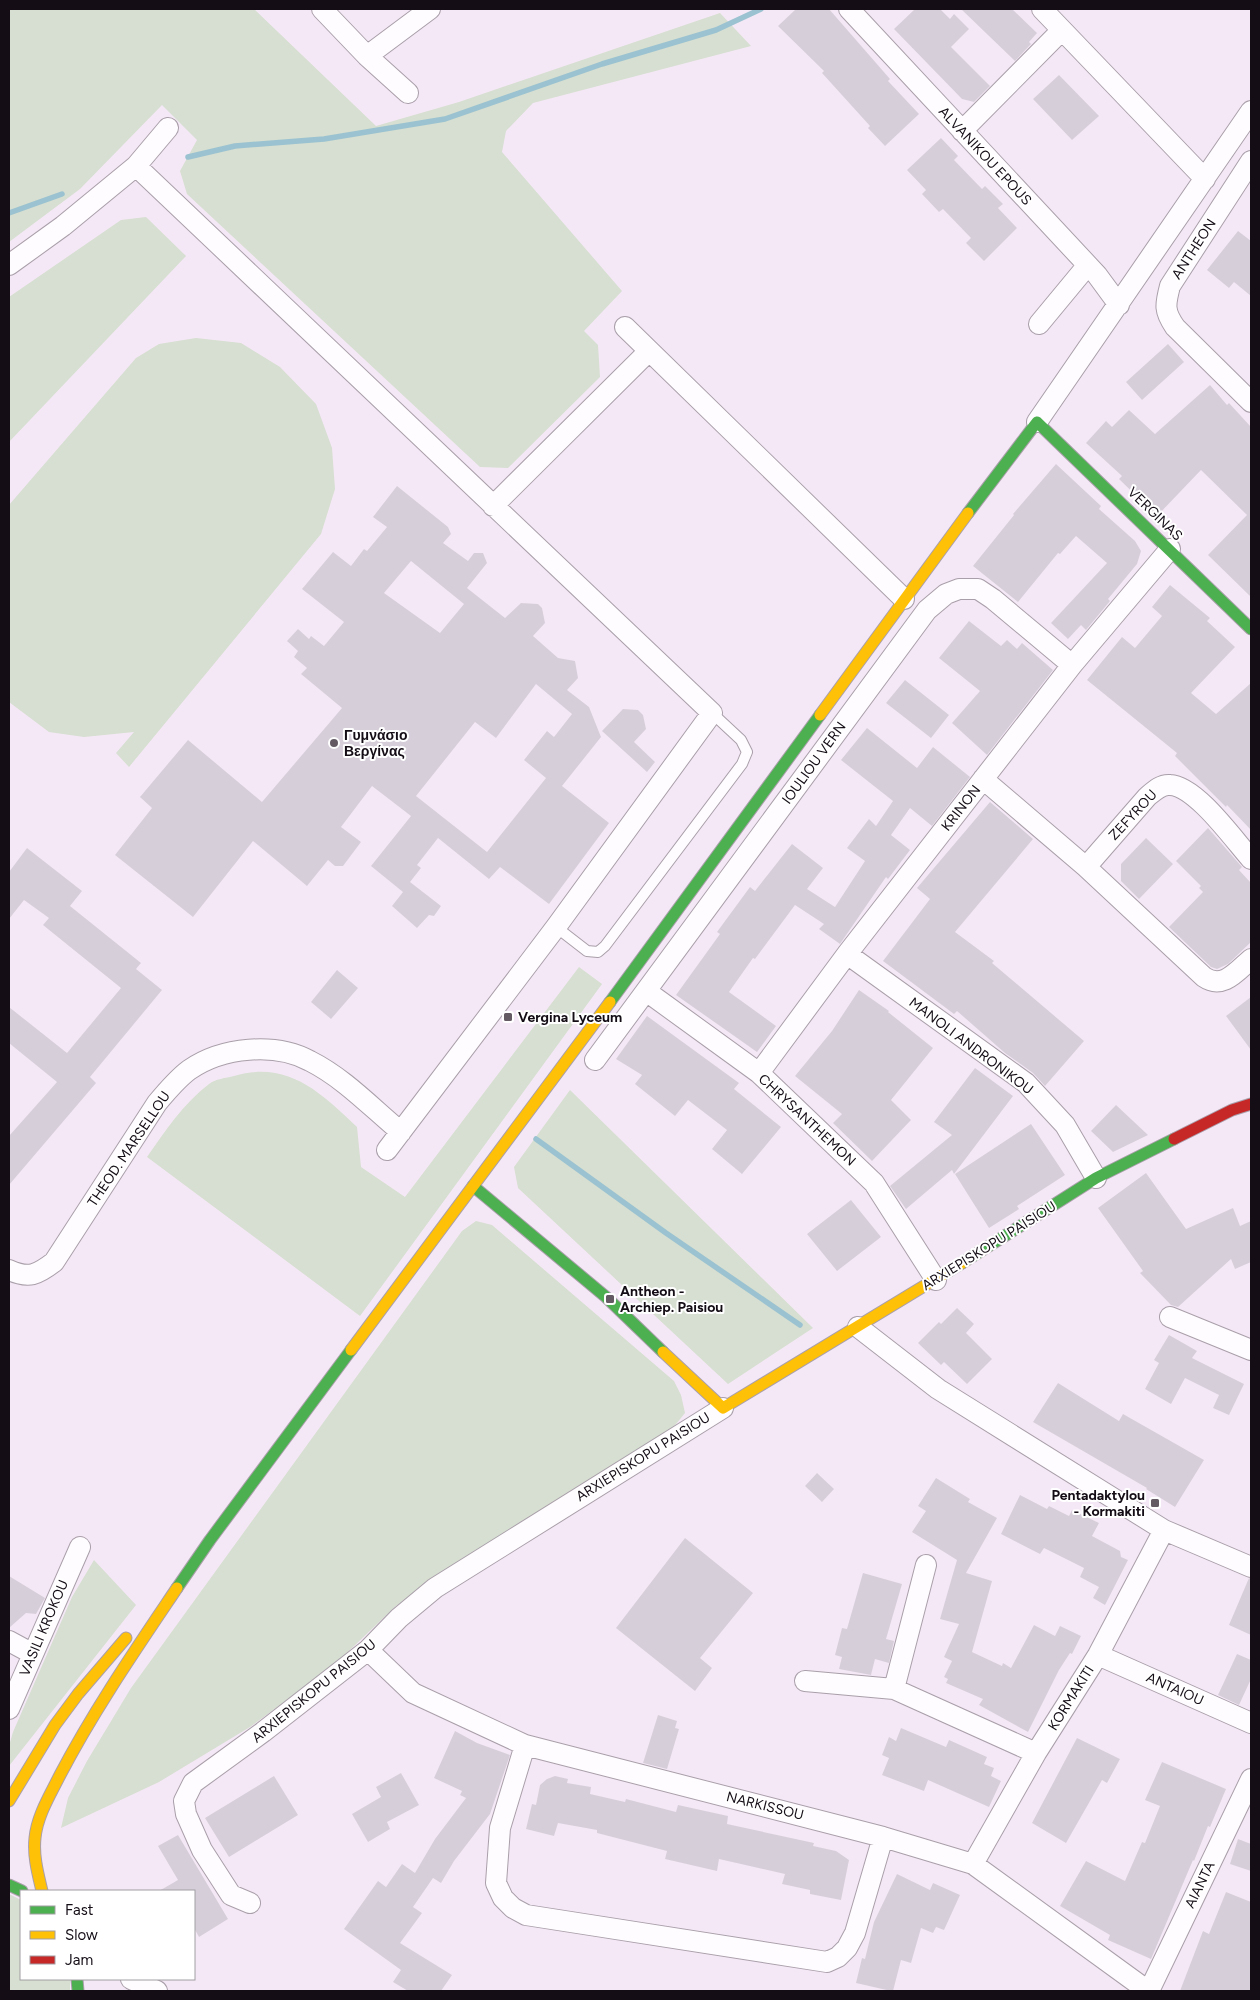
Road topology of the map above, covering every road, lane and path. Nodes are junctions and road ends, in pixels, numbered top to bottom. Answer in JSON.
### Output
{"nodes":[{"id":1,"x":322,"y":9,"type":"edge"},
{"id":2,"x":430,"y":9,"type":"edge"},
{"id":3,"x":849,"y":9,"type":"edge"},
{"id":4,"x":1042,"y":9,"type":"edge"},
{"id":5,"x":1062,"y":30,"type":"junction"},
{"id":6,"x":367,"y":56,"type":"junction"},
{"id":7,"x":408,"y":93,"type":"dead end"},
{"id":8,"x":1251,"y":111,"type":"edge"},
{"id":9,"x":168,"y":128,"type":"dead end"},
{"id":10,"x":962,"y":130,"type":"junction"},
{"id":11,"x":1251,"y":161,"type":"edge"},
{"id":12,"x":136,"y":166,"type":"junction"},
{"id":13,"x":1205,"y":179,"type":"junction"},
{"id":14,"x":9,"y":265,"type":"edge"},
{"id":15,"x":1087,"y":266,"type":"junction"},
{"id":16,"x":1119,"y":305,"type":"junction"},
{"id":17,"x":1039,"y":324,"type":"dead end"},
{"id":18,"x":625,"y":327,"type":"dead end"},
{"id":19,"x":649,"y":351,"type":"junction"},
{"id":20,"x":1251,"y":402,"type":"edge"},
{"id":21,"x":1037,"y":422,"type":"junction"},
{"id":22,"x":493,"y":506,"type":"junction"},
{"id":23,"x":1170,"y":549,"type":"junction"},
{"id":24,"x":904,"y":599,"type":"junction"},
{"id":25,"x":1251,"y":629,"type":"edge"},
{"id":26,"x":1072,"y":665,"type":"junction"},
{"id":27,"x":712,"y":713,"type":"junction"},
{"id":28,"x":983,"y":779,"type":"junction"},
{"id":29,"x":1251,"y":859,"type":"edge"},
{"id":30,"x":1086,"y":868,"type":"junction"},
{"id":31,"x":556,"y":927,"type":"junction"},
{"id":32,"x":847,"y":954,"type":"junction"},
{"id":33,"x":1251,"y":959,"type":"edge"},
{"id":34,"x":646,"y":991,"type":"junction"},
{"id":35,"x":595,"y":1060,"type":"dead end"},
{"id":36,"x":758,"y":1073,"type":"junction"},
{"id":37,"x":1251,"y":1104,"type":"edge"},
{"id":38,"x":401,"y":1132,"type":"junction"},
{"id":39,"x":387,"y":1150,"type":"dead end"},
{"id":40,"x":1096,"y":1178,"type":"junction"},
{"id":41,"x":473,"y":1186,"type":"junction"},
{"id":42,"x":9,"y":1270,"type":"edge"},
{"id":43,"x":936,"y":1280,"type":"junction"},
{"id":44,"x":1170,"y":1317,"type":"dead end"},
{"id":45,"x":858,"y":1327,"type":"junction"},
{"id":46,"x":1251,"y":1350,"type":"edge"},
{"id":47,"x":723,"y":1408,"type":"junction"},
{"id":48,"x":1164,"y":1530,"type":"junction"},
{"id":49,"x":210,"y":1540,"type":"junction"},
{"id":50,"x":80,"y":1547,"type":"dead end"},
{"id":51,"x":926,"y":1565,"type":"dead end"},
{"id":52,"x":1251,"y":1566,"type":"edge"},
{"id":53,"x":9,"y":1641,"type":"edge"},
{"id":54,"x":368,"y":1650,"type":"junction"},
{"id":55,"x":33,"y":1654,"type":"junction"},
{"id":56,"x":1098,"y":1655,"type":"junction"},
{"id":57,"x":806,"y":1681,"type":"dead end"},
{"id":58,"x":894,"y":1689,"type":"junction"},
{"id":59,"x":9,"y":1708,"type":"edge"},
{"id":60,"x":1251,"y":1723,"type":"edge"},
{"id":61,"x":525,"y":1745,"type":"junction"},
{"id":62,"x":1036,"y":1753,"type":"junction"},
{"id":63,"x":1251,"y":1779,"type":"edge"},
{"id":64,"x":9,"y":1801,"type":"edge"},
{"id":65,"x":883,"y":1837,"type":"junction"},
{"id":66,"x":973,"y":1864,"type":"junction"},
{"id":67,"x":42,"y":1890,"type":"edge"},
{"id":68,"x":250,"y":1904,"type":"dead end"},
{"id":69,"x":133,"y":1980,"type":"edge"},
{"id":70,"x":157,"y":1991,"type":"edge"},
{"id":71,"x":1149,"y":1991,"type":"edge"}],
"edges":[{"from":1,"to":6,"type":"street"},
{"from":2,"to":6,"type":"street"},
{"from":3,"to":10,"type":"street","name":"ALVANIKOU EPOUS"},
{"from":4,"to":5,"type":"street"},
{"from":5,"to":10,"type":"street"},
{"from":5,"to":13,"type":"street"},
{"from":6,"to":7,"type":"street"},
{"from":8,"to":13,"type":"street"},
{"from":9,"to":12,"type":"street"},
{"from":10,"to":15,"type":"street","name":"ALVANIKOU EPOUS"},
{"from":11,"to":20,"type":"street","name":"ANTHEON"},
{"from":12,"to":14,"type":"street"},
{"from":12,"to":22,"type":"street"},
{"from":13,"to":16,"type":"street"},
{"from":15,"to":16,"type":"street","name":"ALVANIKOU EPOUS"},
{"from":15,"to":17,"type":"street"},
{"from":16,"to":21,"type":"street"},
{"from":18,"to":19,"type":"street"},
{"from":19,"to":22,"type":"street"},
{"from":19,"to":24,"type":"street"},
{"from":21,"to":23,"type":"street","name":"VERGINAS"},
{"from":21,"to":24,"type":"street"},
{"from":22,"to":27,"type":"street"},
{"from":23,"to":25,"type":"street","name":"VERGINAS"},
{"from":23,"to":26,"type":"street","name":"KRINON"},
{"from":24,"to":41,"type":"street"},
{"from":26,"to":28,"type":"street","name":"KRINON"},
{"from":26,"to":34,"type":"street","name":"IOULIOU VERN"},
{"from":27,"to":31,"type":"street"},
{"from":27,"to":31,"type":"lane"},
{"from":28,"to":30,"type":"street"},
{"from":28,"to":32,"type":"street","name":"KRINON"},
{"from":29,"to":30,"type":"street","name":"ZEFYROU"},
{"from":30,"to":33,"type":"street"},
{"from":31,"to":38,"type":"street"},
{"from":32,"to":36,"type":"street","name":"KRINON"},
{"from":32,"to":40,"type":"street","name":"MANOLI ANDRONIKOU"},
{"from":34,"to":35,"type":"street","name":"IOULIOU VERN"},
{"from":34,"to":36,"type":"street","name":"CHRYSANTHEMON"},
{"from":36,"to":43,"type":"street","name":"CHRYSANTHEMON"},
{"from":37,"to":40,"type":"street","name":"ARXIEPISKOPU PAISIOU"},
{"from":38,"to":39,"type":"street"},
{"from":38,"to":42,"type":"street","name":"THEOD. MARSELLOU"},
{"from":40,"to":43,"type":"street","name":"ARXIEPISKOPU PAISIOU"},
{"from":41,"to":47,"type":"street"},
{"from":41,"to":49,"type":"street"},
{"from":43,"to":45,"type":"street","name":"ARXIEPISKOPU PAISIOU"},
{"from":44,"to":46,"type":"street"},
{"from":45,"to":47,"type":"street","name":"ARXIEPISKOPU PAISIOU"},
{"from":45,"to":48,"type":"street"},
{"from":47,"to":54,"type":"street","name":"ARXIEPISKOPU PAISIOU"},
{"from":48,"to":52,"type":"street"},
{"from":48,"to":56,"type":"street","name":"KORMAKITI"},
{"from":49,"to":64,"type":"street"},
{"from":49,"to":67,"type":"street"},
{"from":50,"to":55,"type":"street","name":"VASILI KROKOU"},
{"from":51,"to":58,"type":"street"},
{"from":53,"to":55,"type":"street"},
{"from":54,"to":61,"type":"street","name":"NARKISSOU"},
{"from":54,"to":68,"type":"street","name":"ARXIEPISKOPU PAISIOU"},
{"from":55,"to":59,"type":"street","name":"VASILI KROKOU"},
{"from":56,"to":60,"type":"street","name":"ANTAIOU"},
{"from":56,"to":62,"type":"street","name":"KORMAKITI"},
{"from":57,"to":58,"type":"street"},
{"from":58,"to":62,"type":"street"},
{"from":61,"to":65,"type":"street","name":"NARKISSOU"},
{"from":61,"to":65,"type":"street"},
{"from":62,"to":66,"type":"street","name":"KORMAKITI"},
{"from":63,"to":71,"type":"street","name":"AIANTA"},
{"from":65,"to":66,"type":"street","name":"NARKISSOU"},
{"from":66,"to":71,"type":"street","name":"NARKISSOU"},
{"from":69,"to":70,"type":"street"}]}
